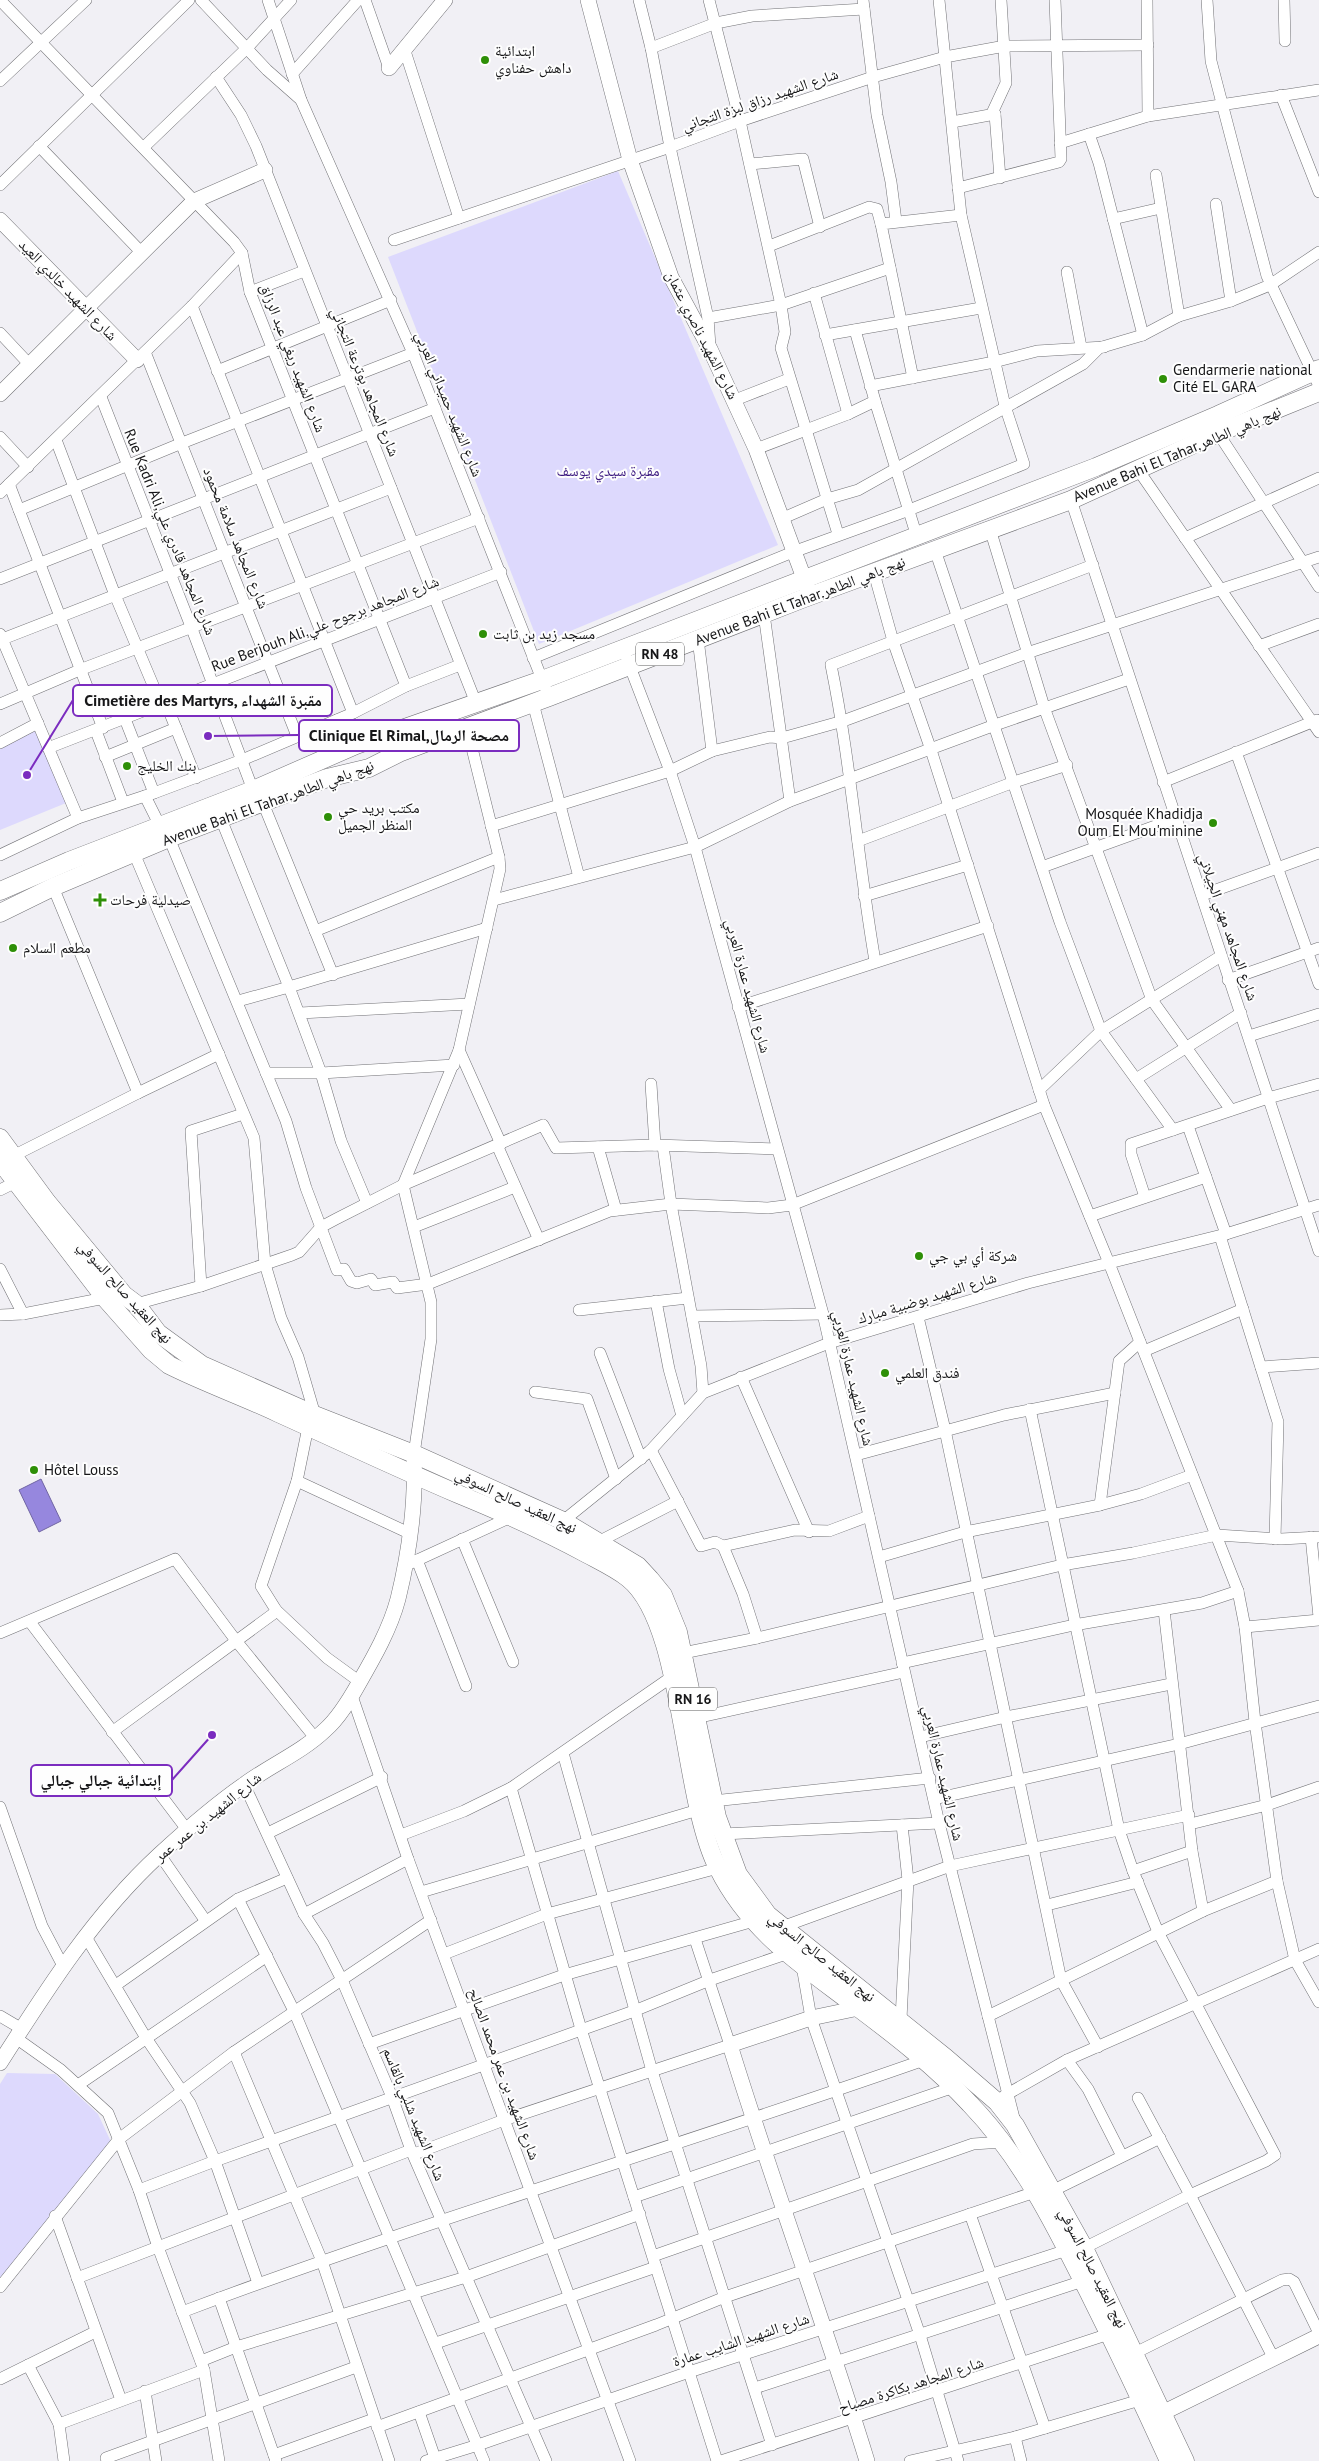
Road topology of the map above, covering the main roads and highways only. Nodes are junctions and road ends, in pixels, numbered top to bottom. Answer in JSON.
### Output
{"nodes":[{"id":1,"x":1317,"y":375,"type":"edge"},
{"id":2,"x":1319,"y":392,"type":"edge"},
{"id":3,"x":626,"y":657,"type":"junction"},
{"id":4,"x":258,"y":797,"type":"junction"},
{"id":5,"x":164,"y":832,"type":"junction"},
{"id":6,"x":0,"y":891,"type":"edge"},
{"id":7,"x":0,"y":913,"type":"edge"},
{"id":8,"x":0,"y":1138,"type":"edge"},
{"id":9,"x":6,"y":1158,"type":"edge"},
{"id":10,"x":8,"y":1186,"type":"edge"},
{"id":11,"x":312,"y":1421,"type":"junction"},
{"id":12,"x":1002,"y":2097,"type":"junction"},
{"id":13,"x":1016,"y":2125,"type":"junction"},
{"id":14,"x":991,"y":2126,"type":"junction"},
{"id":15,"x":1003,"y":2142,"type":"junction"},
{"id":16,"x":1044,"y":2191,"type":"junction"},
{"id":17,"x":1076,"y":2249,"type":"junction"},
{"id":18,"x":1156,"y":2416,"type":"junction"},
{"id":19,"x":1169,"y":2461,"type":"edge"},
{"id":20,"x":1185,"y":2461,"type":"edge"}],
"edges":[{"from":1,"to":3,"type":"main road","name":"Avenue Bahi El Tahar,نهج باهي الطاهر","number":"RN 48"},
{"from":2,"to":3,"type":"main road","name":"Avenue Bahi El Tahar,نهج باهي الطاهر","number":"RN 48"},
{"from":3,"to":4,"type":"main road","name":"Avenue Bahi El Tahar,نهج باهي الطاهر","number":"RN 48"},
{"from":3,"to":4,"type":"main road","name":"Avenue Bahi El Tahar,نهج باهي الطاهر","number":"RN 48"},
{"from":4,"to":5,"type":"main road","name":"Avenue Bahi El Tahar,نهج باهي الطاهر","number":"RN 48"},
{"from":4,"to":5,"type":"main road","name":"Avenue Bahi El Tahar,نهج باهي الطاهر","number":"RN 48"},
{"from":5,"to":6,"type":"main road","name":"Avenue Bahi El Tahar,نهج باهي الطاهر","number":"RN 48"},
{"from":5,"to":7,"type":"main road","name":"Avenue Bahi El Tahar,نهج باهي الطاهر","number":"RN 48"},
{"from":8,"to":9,"type":"main road","name":"نهج العقيد صالح السوفي","number":"RN 16"},
{"from":9,"to":10,"type":"main road","name":"نهج العقيد صالح السوفي","number":"RN 16"},
{"from":9,"to":11,"type":"main road","name":"نهج العقيد صالح السوفي","number":"RN 16"},
{"from":10,"to":11,"type":"main road","name":"نهج العقيد صالح السوفي","number":"RN 16"},
{"from":11,"to":12,"type":"main road","name":"نهج العقيد صالح السوفي","number":"RN 16"},
{"from":11,"to":14,"type":"main road","name":"نهج العقيد صالح السوفي","number":"RN 16"},
{"from":12,"to":13,"type":"main road","name":"نهج العقيد صالح السوفي","number":"RN 16"},
{"from":12,"to":14,"type":"main road"},
{"from":13,"to":15,"type":"main road"},
{"from":13,"to":16,"type":"main road","name":"نهج العقيد صالح السوفي","number":"RN 16"},
{"from":14,"to":15,"type":"main road","name":"نهج العقيد صالح السوفي","number":"RN 16"},
{"from":15,"to":16,"type":"main road","name":"نهج العقيد صالح السوفي","number":"RN 16"},
{"from":16,"to":17,"type":"main road","name":"نهج العقيد صالح السوفي","number":"RN 16"},
{"from":17,"to":18,"type":"main road","name":"نهج العقيد صالح السوفي","number":"RN 16"},
{"from":17,"to":18,"type":"main road","name":"نهج العقيد صالح السوفي","number":"RN 16"},
{"from":18,"to":19,"type":"main road","name":"نهج العقيد صالح السوفي","number":"RN 16"},
{"from":18,"to":20,"type":"main road","name":"نهج العقيد صالح السوفي","number":"RN 16"}]}
